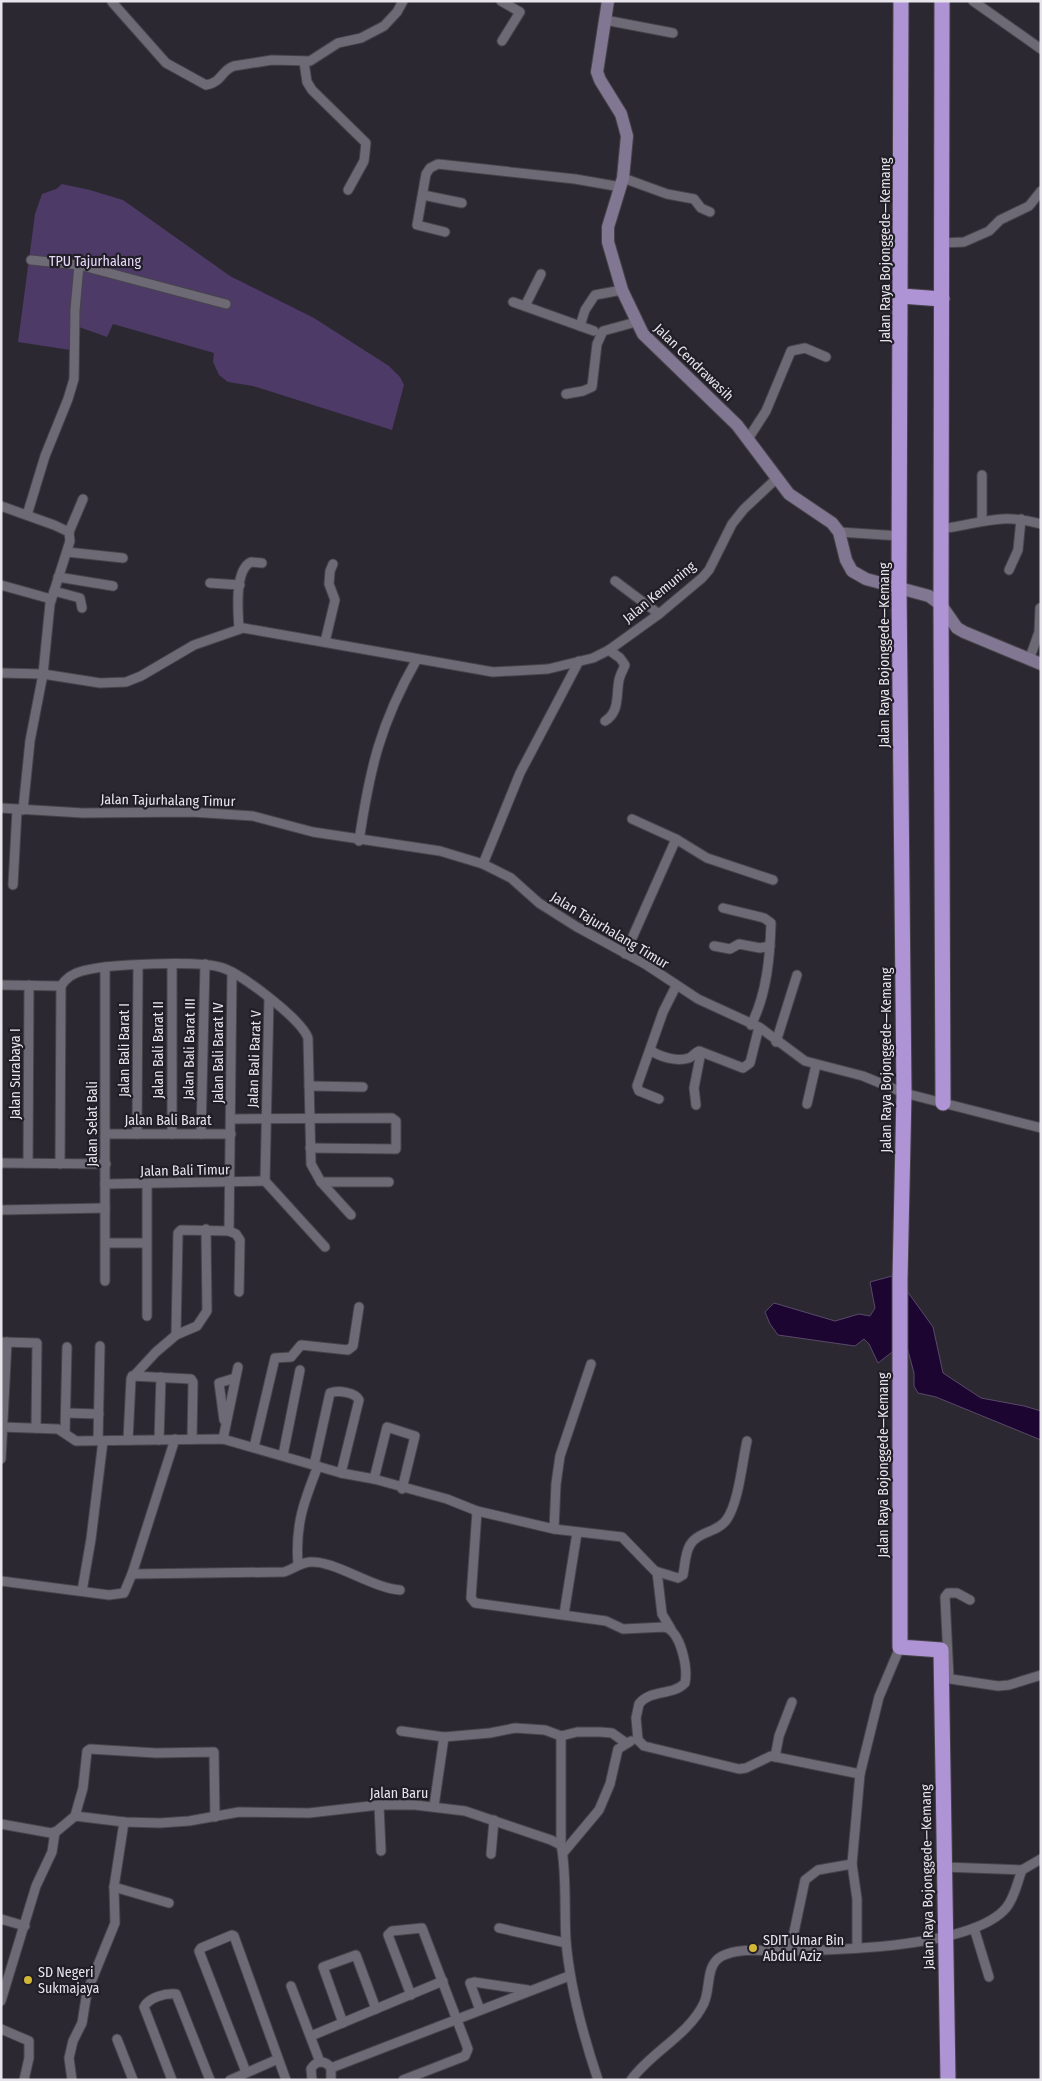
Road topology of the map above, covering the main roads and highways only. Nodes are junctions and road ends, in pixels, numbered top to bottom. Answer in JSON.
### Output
{"nodes":[{"id":1,"x":901,"y":1,"type":"edge"},
{"id":2,"x":942,"y":1,"type":"edge"},
{"id":3,"x":901,"y":296,"type":"junction"},
{"id":4,"x":942,"y":300,"type":"junction"},
{"id":5,"x":943,"y":1103,"type":"road end"},
{"id":6,"x":948,"y":2080,"type":"edge"}],
"edges":[{"from":1,"to":3,"type":"highway","name":"Jalan Raya Bojonggede—Kemang"},
{"from":2,"to":4,"type":"highway"},
{"from":3,"to":4,"type":"highway"},
{"from":3,"to":6,"type":"highway","name":"Jalan Raya Bojonggede—Kemang"},
{"from":4,"to":5,"type":"highway"}]}
